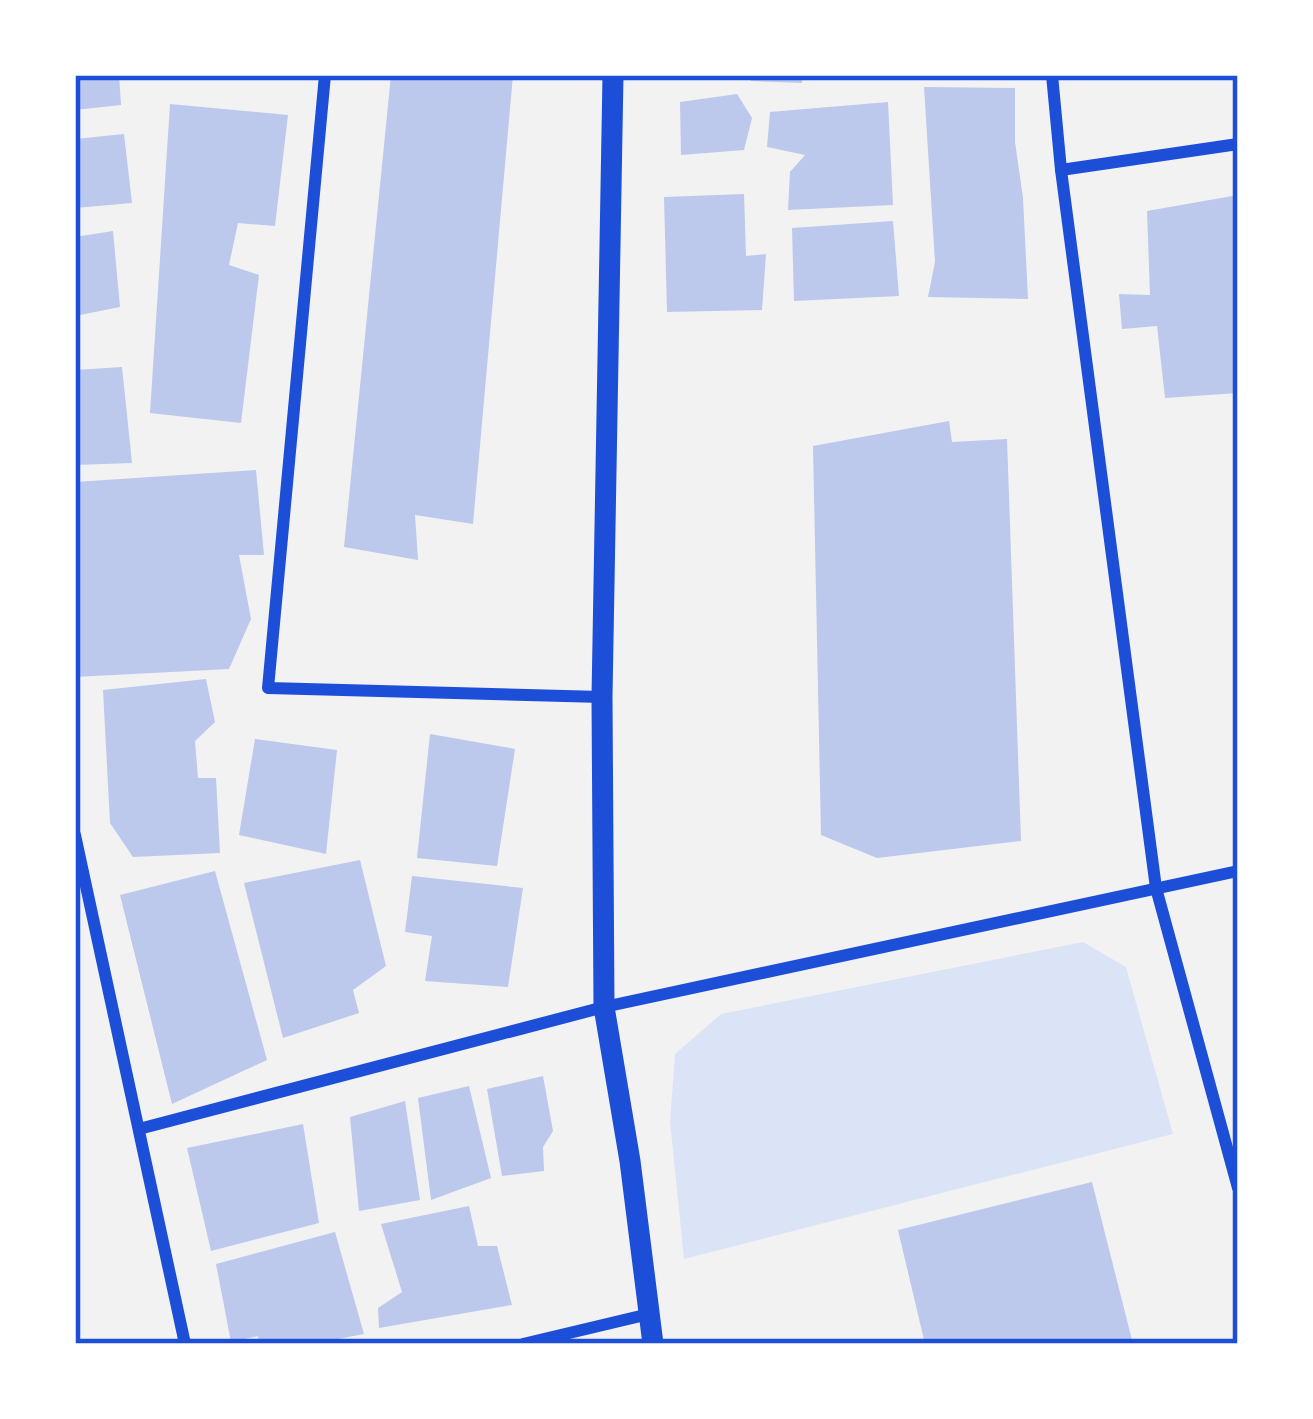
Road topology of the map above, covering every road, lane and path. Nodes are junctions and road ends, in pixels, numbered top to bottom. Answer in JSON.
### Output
{"nodes":[{"id":1,"x":326,"y":75,"type":"edge"},
{"id":2,"x":613,"y":75,"type":"edge"},
{"id":3,"x":1052,"y":75,"type":"edge"},
{"id":4,"x":1238,"y":144,"type":"edge"},
{"id":5,"x":1061,"y":170,"type":"junction"},
{"id":6,"x":602,"y":697,"type":"junction"},
{"id":7,"x":75,"y":836,"type":"edge"},
{"id":8,"x":1238,"y":871,"type":"edge"},
{"id":9,"x":1156,"y":888,"type":"junction"},
{"id":10,"x":604,"y":1007,"type":"junction"},
{"id":11,"x":139,"y":1130,"type":"junction"},
{"id":12,"x":1238,"y":1188,"type":"edge"},
{"id":13,"x":650,"y":1314,"type":"junction"},
{"id":14,"x":185,"y":1344,"type":"edge"},
{"id":15,"x":524,"y":1344,"type":"edge"},
{"id":16,"x":653,"y":1344,"type":"edge"}],
"edges":[{"from":1,"to":6,"type":"street"},
{"from":2,"to":6,"type":"street"},
{"from":3,"to":5,"type":"street"},
{"from":4,"to":5,"type":"street"},
{"from":5,"to":9,"type":"street"},
{"from":6,"to":10,"type":"street"},
{"from":7,"to":11,"type":"street"},
{"from":8,"to":9,"type":"street"},
{"from":9,"to":10,"type":"street"},
{"from":9,"to":12,"type":"street"},
{"from":10,"to":11,"type":"street"},
{"from":10,"to":13,"type":"street"},
{"from":11,"to":14,"type":"street"},
{"from":13,"to":15,"type":"street"},
{"from":13,"to":16,"type":"street"}]}
